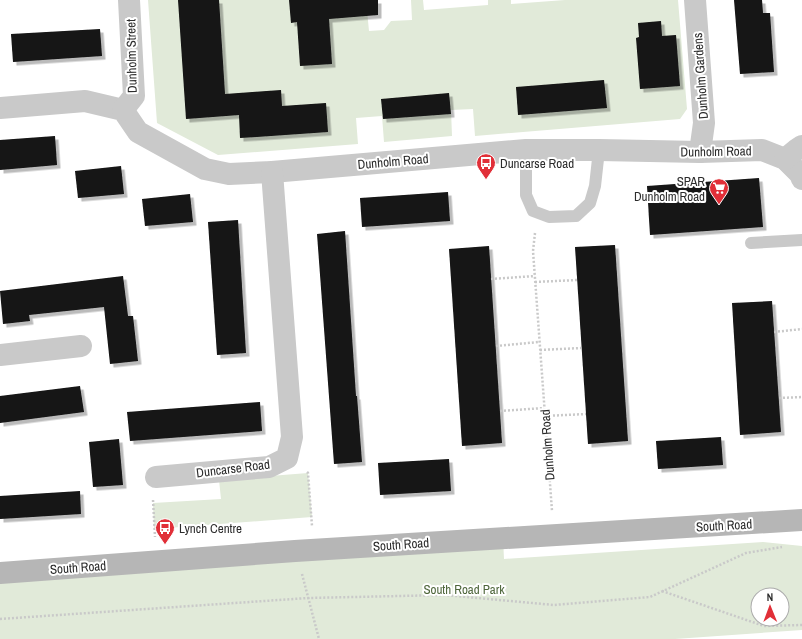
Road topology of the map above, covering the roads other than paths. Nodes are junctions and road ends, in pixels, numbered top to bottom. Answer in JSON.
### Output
{"nodes":[{"id":1,"x":129,"y":0,"type":"edge"},
{"id":2,"x":695,"y":0,"type":"edge"},
{"id":3,"x":0,"y":108,"type":"edge"},
{"id":4,"x":123,"y":110,"type":"junction"},
{"id":5,"x":526,"y":150,"type":"junction"},
{"id":6,"x":599,"y":150,"type":"junction"},
{"id":7,"x":700,"y":152,"type":"junction"},
{"id":8,"x":794,"y":153,"type":"edge"},
{"id":9,"x":272,"y":172,"type":"junction"},
{"id":10,"x":802,"y":179,"type":"edge"},
{"id":11,"x":802,"y":240,"type":"edge"},
{"id":12,"x":751,"y":243,"type":"dead end"},
{"id":13,"x":81,"y":346,"type":"dead end"},
{"id":14,"x":0,"y":355,"type":"edge"},
{"id":15,"x":156,"y":476,"type":"road end"},
{"id":16,"x":802,"y":520,"type":"edge"},
{"id":17,"x":0,"y":573,"type":"edge"}],
"edges":[{"from":1,"to":4,"type":"street","name":"Dunholm Street"},
{"from":2,"to":7,"type":"street","name":"Dunholm Gardens"},
{"from":3,"to":4,"type":"street"},
{"from":4,"to":9,"type":"street","name":"Dunholm Road"},
{"from":5,"to":6,"type":"street","name":"Dunholm Road"},
{"from":5,"to":6,"type":"lane"},
{"from":5,"to":9,"type":"street","name":"Dunholm Road"},
{"from":6,"to":7,"type":"street","name":"Dunholm Road"},
{"from":7,"to":8,"type":"street","name":"Dunholm Road"},
{"from":8,"to":10,"type":"street"},
{"from":9,"to":15,"type":"street","name":"Duncarse Road"},
{"from":11,"to":12,"type":"lane"},
{"from":13,"to":14,"type":"street"},
{"from":16,"to":17,"type":"street","name":"South Road"}]}
